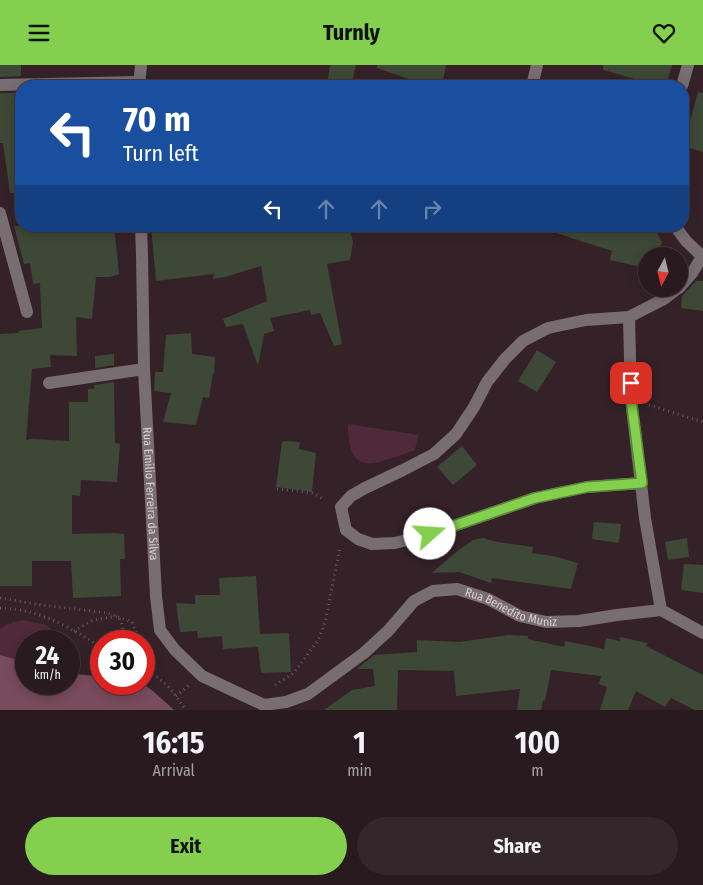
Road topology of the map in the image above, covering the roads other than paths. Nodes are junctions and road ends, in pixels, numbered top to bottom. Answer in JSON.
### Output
{"nodes":[{"id":1,"x":141,"y":65,"type":"edge"},
{"id":2,"x":537,"y":65,"type":"edge"},
{"id":3,"x":688,"y":65,"type":"edge"},
{"id":4,"x":139,"y":80,"type":"edge"},
{"id":5,"x":533,"y":80,"type":"edge"},
{"id":6,"x":684,"y":80,"type":"edge"},
{"id":7,"x":0,"y":85,"type":"edge"},
{"id":8,"x":15,"y":85,"type":"edge"},
{"id":9,"x":0,"y":213,"type":"edge"},
{"id":10,"x":141,"y":232,"type":"edge"},
{"id":11,"x":679,"y":232,"type":"edge"},
{"id":12,"x":703,"y":257,"type":"edge"},
{"id":13,"x":688,"y":277,"type":"edge"},
{"id":14,"x":667,"y":297,"type":"edge"},
{"id":15,"x":27,"y":312,"type":"dead end"},
{"id":16,"x":629,"y":317,"type":"junction"},
{"id":17,"x":144,"y":369,"type":"junction"},
{"id":18,"x":49,"y":383,"type":"dead end"},
{"id":19,"x":642,"y":483,"type":"junction"},
{"id":20,"x":661,"y":611,"type":"junction"},
{"id":21,"x":703,"y":633,"type":"edge"},
{"id":22,"x":264,"y":705,"type":"joint"}],
"edges":[{"from":1,"to":4,"type":"street"},
{"from":2,"to":5,"type":"street"},
{"from":3,"to":6,"type":"street"},
{"from":7,"to":8,"type":"street"},
{"from":9,"to":15,"type":"street"},
{"from":10,"to":17,"type":"street","name":"Rua Emílio Ferreira da Silva"},
{"from":11,"to":12,"type":"street"},
{"from":12,"to":13,"type":"street"},
{"from":14,"to":16,"type":"street"},
{"from":16,"to":19,"type":"street"},
{"from":16,"to":19,"type":"street"},
{"from":17,"to":18,"type":"street"},
{"from":17,"to":22,"type":"street","name":"Rua Emílio Ferreira da Silva"},
{"from":19,"to":20,"type":"street"},
{"from":20,"to":21,"type":"street"},
{"from":20,"to":22,"type":"street","name":"Rua Benedito Muniz"}]}
